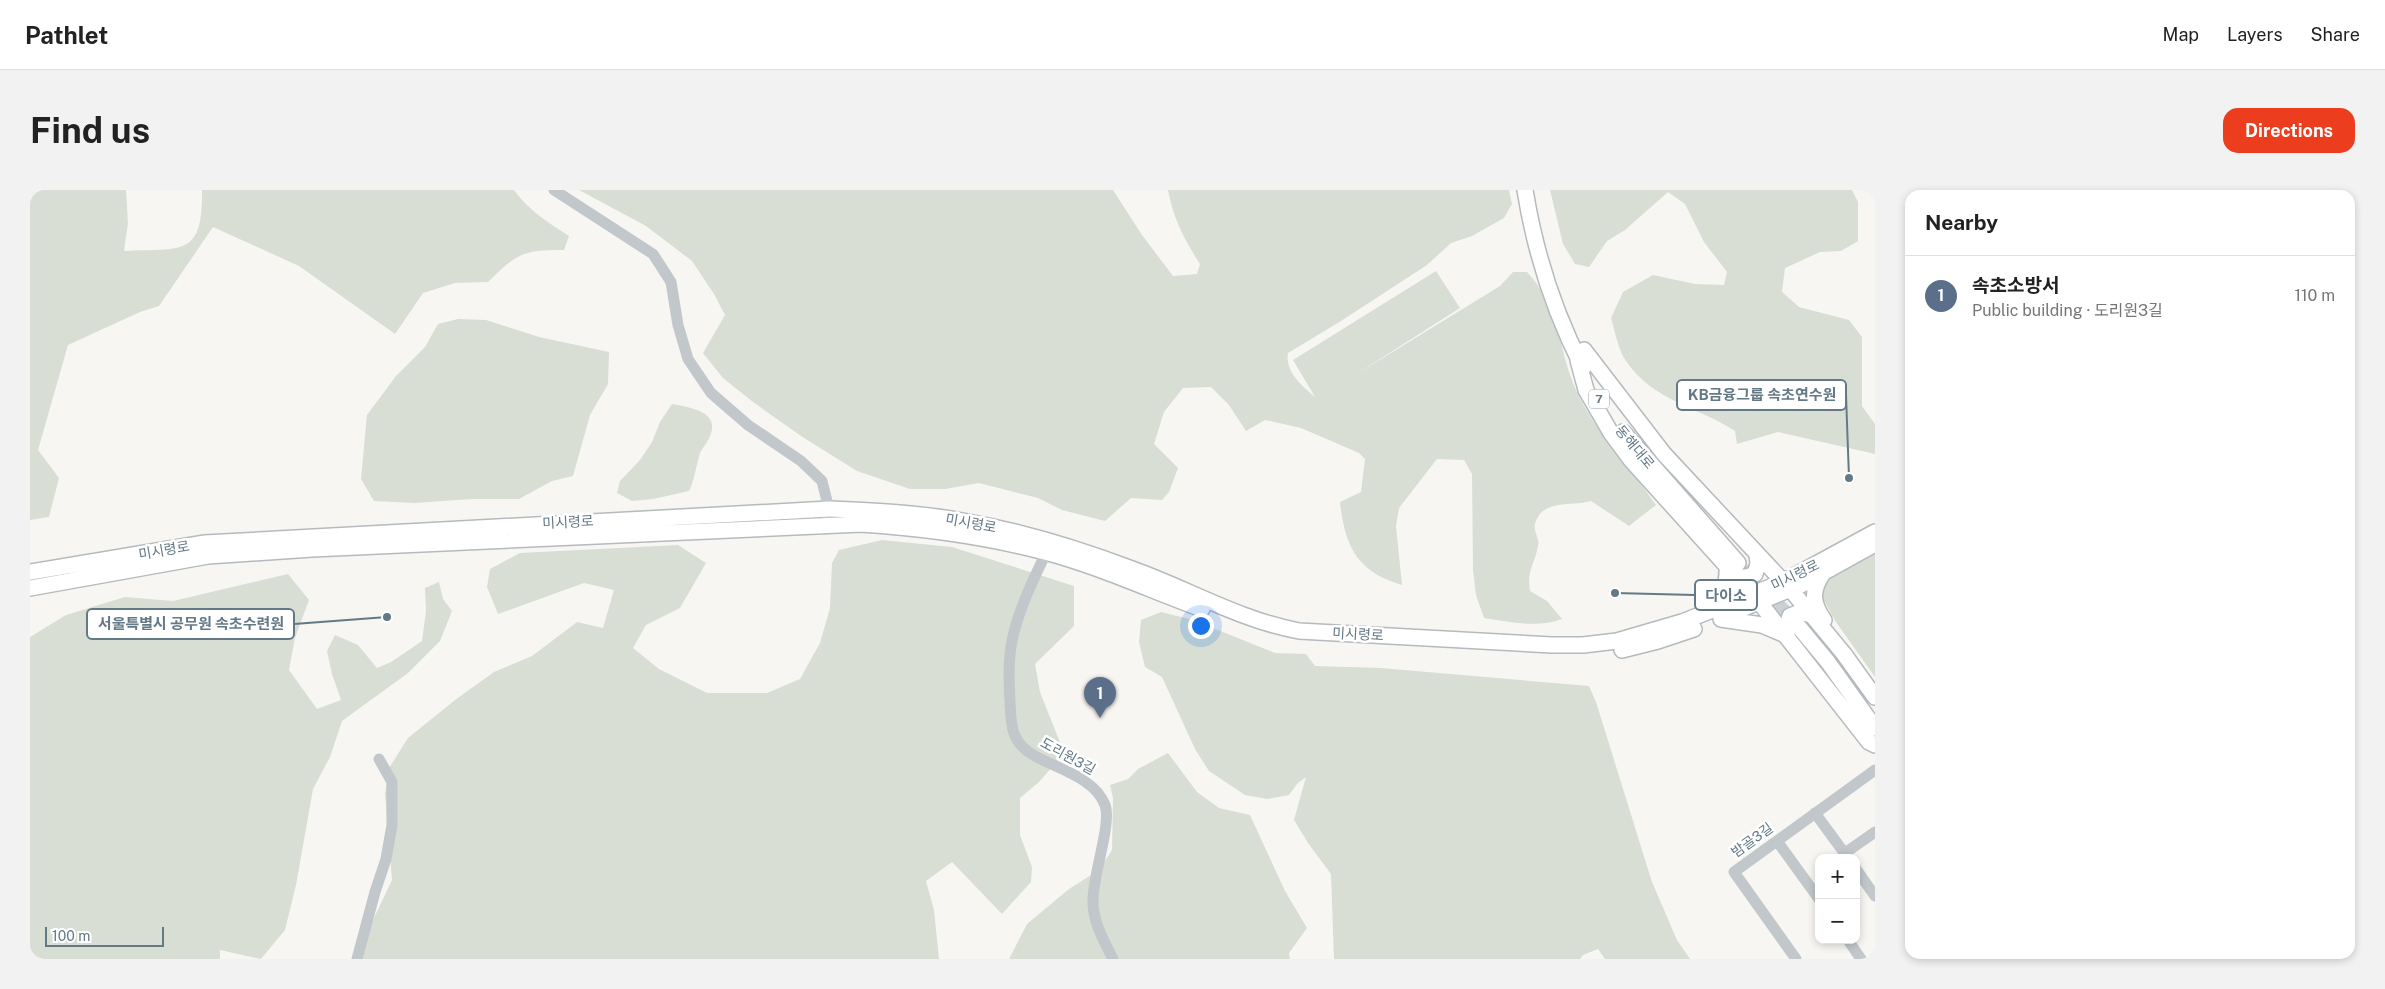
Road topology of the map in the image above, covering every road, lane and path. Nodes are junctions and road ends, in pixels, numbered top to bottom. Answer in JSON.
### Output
{"nodes":[{"id":1,"x":554,"y":190,"type":"edge"},
{"id":2,"x":1525,"y":190,"type":"edge"},
{"id":3,"x":1533,"y":190,"type":"edge"},
{"id":4,"x":1581,"y":355,"type":"junction"},
{"id":5,"x":829,"y":516,"type":"junction"},
{"id":6,"x":1875,"y":532,"type":"edge"},
{"id":7,"x":1875,"y":544,"type":"edge"},
{"id":8,"x":1046,"y":553,"type":"junction"},
{"id":9,"x":1743,"y":566,"type":"junction"},
{"id":10,"x":30,"y":572,"type":"edge"},
{"id":11,"x":1823,"y":573,"type":"junction"},
{"id":12,"x":1787,"y":586,"type":"junction"},
{"id":13,"x":30,"y":588,"type":"edge"},
{"id":14,"x":1756,"y":599,"type":"junction"},
{"id":15,"x":1715,"y":614,"type":"junction"},
{"id":16,"x":1800,"y":625,"type":"junction"},
{"id":17,"x":1844,"y":654,"type":"junction"},
{"id":18,"x":1875,"y":697,"type":"edge"},
{"id":19,"x":1875,"y":718,"type":"edge"},
{"id":20,"x":1875,"y":728,"type":"edge"},
{"id":21,"x":1875,"y":745,"type":"edge"},
{"id":22,"x":379,"y":759,"type":"dead end"},
{"id":23,"x":1875,"y":770,"type":"edge"},
{"id":24,"x":1815,"y":813,"type":"junction"},
{"id":25,"x":1875,"y":832,"type":"edge"},
{"id":26,"x":1777,"y":840,"type":"junction"},
{"id":27,"x":1845,"y":854,"type":"edge"},
{"id":28,"x":1848,"y":854,"type":"edge"},
{"id":29,"x":1860,"y":875,"type":"edge"},
{"id":30,"x":1815,"y":893,"type":"edge"},
{"id":31,"x":1875,"y":896,"type":"edge"},
{"id":32,"x":1851,"y":944,"type":"edge"},
{"id":33,"x":357,"y":959,"type":"edge"},
{"id":34,"x":1112,"y":959,"type":"edge"},
{"id":35,"x":1796,"y":959,"type":"edge"},
{"id":36,"x":1862,"y":959,"type":"edge"}],
"edges":[{"from":1,"to":5,"type":"street"},
{"from":2,"to":4,"type":"main road","name":"동해대로","number":"7"},
{"from":3,"to":4,"type":"main road","name":"동해대로","number":"7"},
{"from":4,"to":9,"type":"main road","name":"동해대로","number":"7"},
{"from":4,"to":9,"type":"main road"},
{"from":5,"to":8,"type":"main road","name":"미시령로"},
{"from":5,"to":10,"type":"main road","name":"미시령로"},
{"from":5,"to":13,"type":"main road","name":"미시령로"},
{"from":5,"to":15,"type":"main road","name":"미시령로"},
{"from":6,"to":12,"type":"main road","name":"미시령로"},
{"from":7,"to":11,"type":"main road","name":"미시령로"},
{"from":8,"to":15,"type":"main road","name":"미시령로"},
{"from":8,"to":34,"type":"street","name":"도리원3길"},
{"from":9,"to":12,"type":"main road"},
{"from":9,"to":14,"type":"main road"},
{"from":9,"to":15,"type":"main road"},
{"from":11,"to":12,"type":"main road","name":"미시령로"},
{"from":11,"to":17,"type":"main road"},
{"from":12,"to":14,"type":"main road","name":"미시령로"},
{"from":12,"to":16,"type":"main road"},
{"from":14,"to":15,"type":"main road","name":"미시령로"},
{"from":14,"to":16,"type":"main road"},
{"from":15,"to":16,"type":"main road"},
{"from":16,"to":17,"type":"main road"},
{"from":16,"to":19,"type":"main road"},
{"from":16,"to":20,"type":"main road"},
{"from":16,"to":21,"type":"main road"},
{"from":17,"to":18,"type":"main road"},
{"from":22,"to":33,"type":"street"},
{"from":23,"to":24,"type":"street","name":"밤골3길"},
{"from":24,"to":26,"type":"street","name":"밤골3길"},
{"from":24,"to":27,"type":"street"},
{"from":25,"to":28,"type":"street"},
{"from":26,"to":30,"type":"street"},
{"from":26,"to":35,"type":"street","name":"밤골3길"},
{"from":29,"to":31,"type":"street"},
{"from":32,"to":36,"type":"street"}]}
